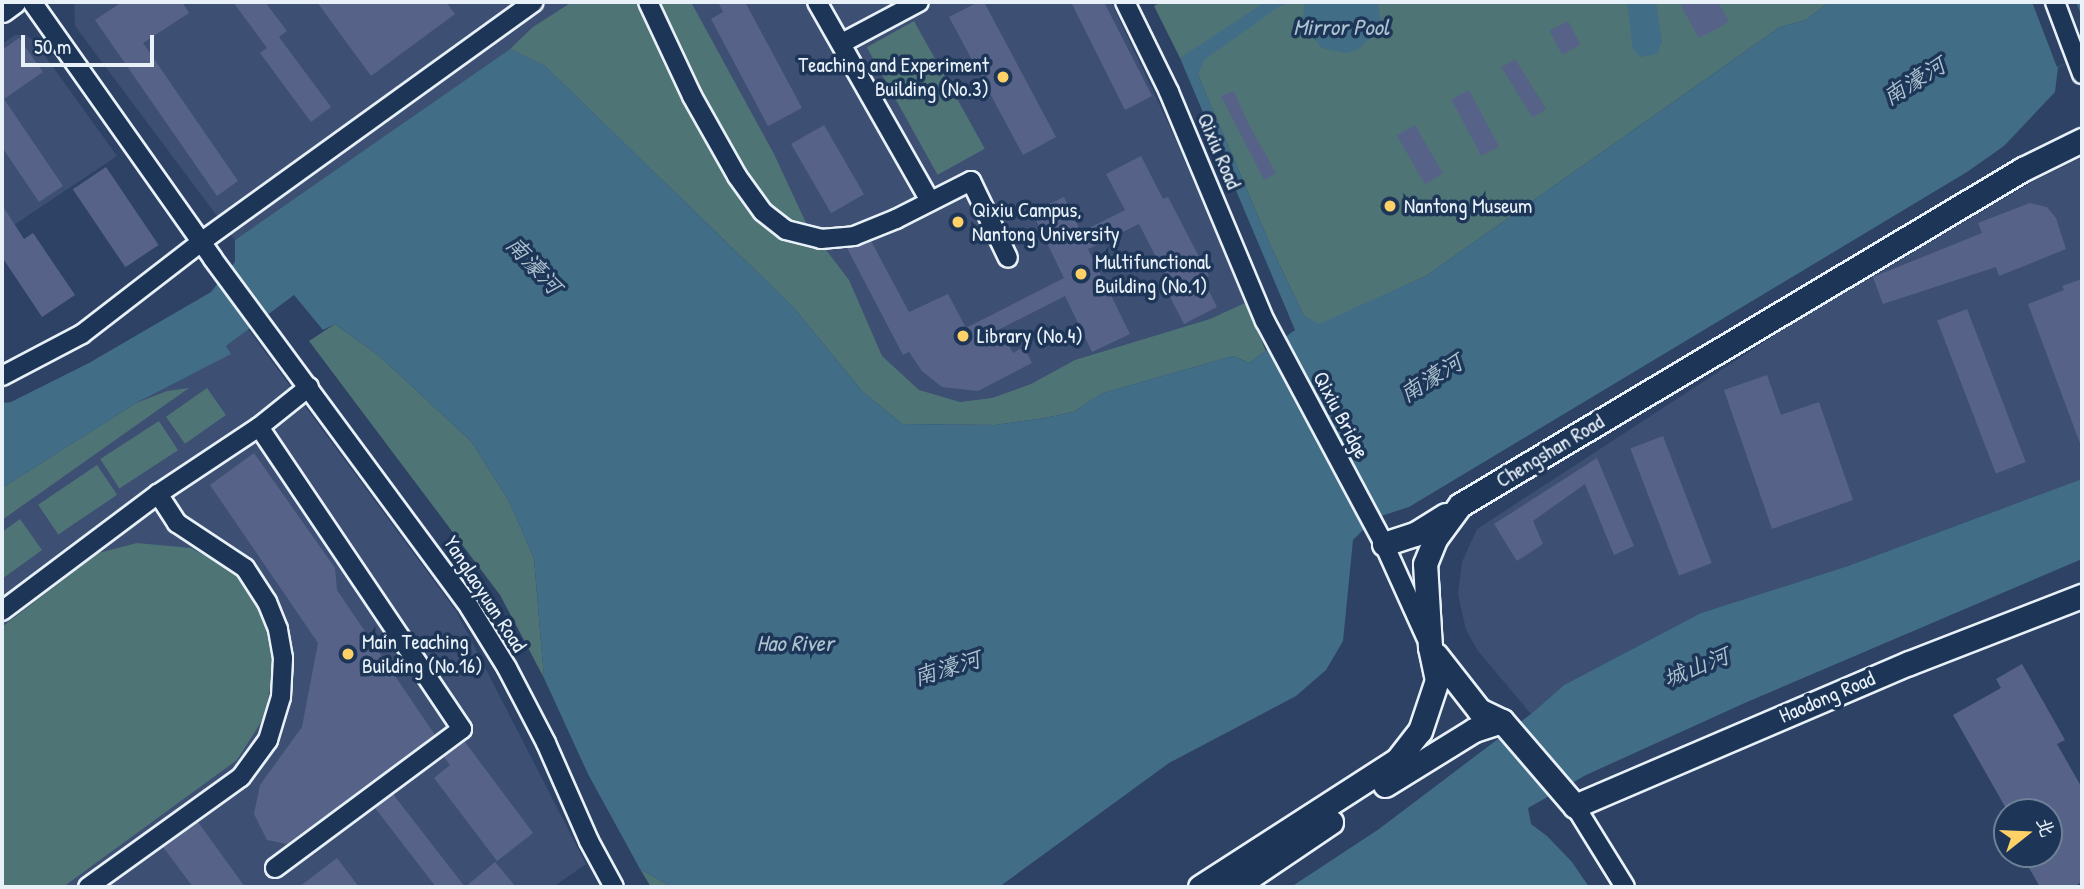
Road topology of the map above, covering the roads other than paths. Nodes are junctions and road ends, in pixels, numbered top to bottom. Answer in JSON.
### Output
{"nodes":[{"id":1,"x":13,"y":2,"type":"edge"},
{"id":2,"x":32,"y":2,"type":"edge"},
{"id":3,"x":534,"y":2,"type":"edge"},
{"id":4,"x":648,"y":2,"type":"edge"},
{"id":5,"x":817,"y":2,"type":"edge"},
{"id":6,"x":919,"y":2,"type":"edge"},
{"id":7,"x":1125,"y":2,"type":"edge"},
{"id":8,"x":2055,"y":2,"type":"edge"},
{"id":9,"x":2,"y":10,"type":"edge"},
{"id":10,"x":842,"y":43,"type":"junction"},
{"id":11,"x":2080,"y":67,"type":"edge"},
{"id":12,"x":2082,"y":140,"type":"edge"},
{"id":13,"x":930,"y":201,"type":"junction"},
{"id":14,"x":201,"y":242,"type":"junction"},
{"id":15,"x":1008,"y":258,"type":"dead end"},
{"id":16,"x":1265,"y":321,"type":"joint"},
{"id":17,"x":2,"y":376,"type":"edge"},
{"id":18,"x":309,"y":387,"type":"junction"},
{"id":19,"x":259,"y":427,"type":"junction"},
{"id":20,"x":158,"y":494,"type":"junction"},
{"id":21,"x":1460,"y":505,"type":"junction"},
{"id":22,"x":1381,"y":537,"type":"junction"},
{"id":23,"x":2082,"y":596,"type":"edge"},
{"id":24,"x":2,"y":611,"type":"edge"},
{"id":25,"x":1430,"y":647,"type":"junction"},
{"id":26,"x":1504,"y":724,"type":"junction"},
{"id":27,"x":1570,"y":799,"type":"junction"},
{"id":28,"x":275,"y":868,"type":"dead end"},
{"id":29,"x":88,"y":887,"type":"edge"},
{"id":30,"x":614,"y":887,"type":"edge"},
{"id":31,"x":1200,"y":887,"type":"edge"},
{"id":32,"x":1235,"y":887,"type":"edge"},
{"id":33,"x":1625,"y":887,"type":"edge"}],
"edges":[{"from":1,"to":9,"type":"main road"},
{"from":2,"to":14,"type":"street"},
{"from":3,"to":14,"type":"street"},
{"from":4,"to":13,"type":"street"},
{"from":5,"to":10,"type":"street"},
{"from":6,"to":10,"type":"street"},
{"from":7,"to":16,"type":"street","name":"Qixiu Road"},
{"from":8,"to":11,"type":"street"},
{"from":10,"to":13,"type":"street"},
{"from":12,"to":21,"type":"main road","name":"Chengshan Road"},
{"from":13,"to":15,"type":"street"},
{"from":14,"to":17,"type":"street"},
{"from":14,"to":18,"type":"street","name":"Yanglaoyuan Road"},
{"from":16,"to":22,"type":"street","name":"Qixiu Bridge"},
{"from":18,"to":19,"type":"street"},
{"from":18,"to":30,"type":"street","name":"Yanglaoyuan Road"},
{"from":19,"to":20,"type":"street"},
{"from":19,"to":28,"type":"street"},
{"from":20,"to":24,"type":"street"},
{"from":20,"to":29,"type":"street"},
{"from":21,"to":22,"type":"main road"},
{"from":21,"to":25,"type":"main road","name":"Chengshan Road"},
{"from":22,"to":25,"type":"street"},
{"from":23,"to":27,"type":"main road","name":"Haodong Road"},
{"from":25,"to":26,"type":"main road"},
{"from":25,"to":31,"type":"main road","name":"Chengshan Road"},
{"from":26,"to":27,"type":"main road"},
{"from":26,"to":32,"type":"main road"},
{"from":27,"to":33,"type":"street"}]}
